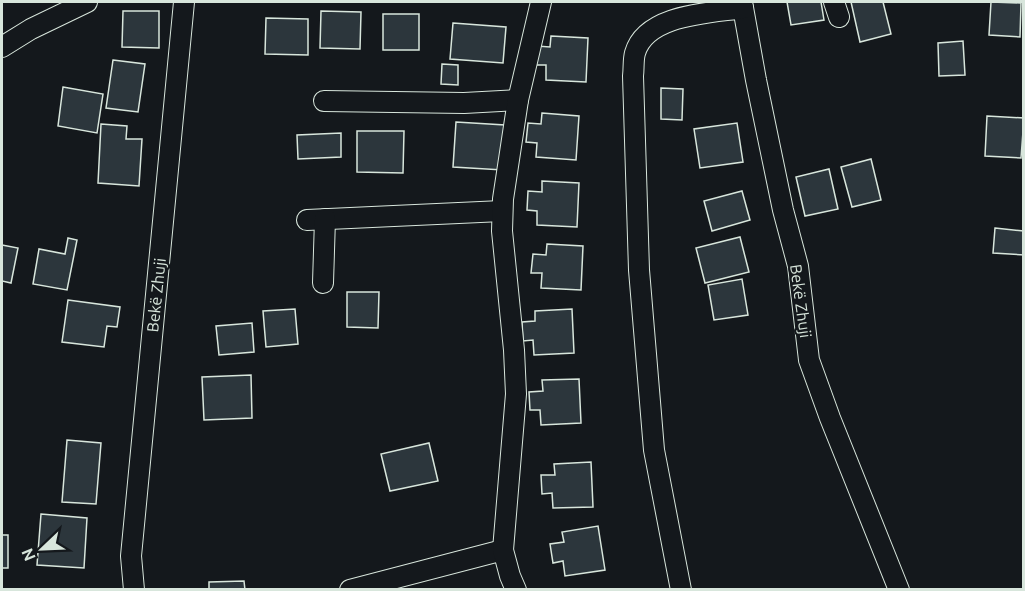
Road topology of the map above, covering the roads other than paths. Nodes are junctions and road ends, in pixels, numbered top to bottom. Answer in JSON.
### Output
{"nodes":[{"id":1,"x":87,"y":2,"type":"edge"},
{"id":2,"x":184,"y":2,"type":"edge"},
{"id":3,"x":541,"y":2,"type":"edge"},
{"id":4,"x":742,"y":4,"type":"edge"},
{"id":5,"x":2,"y":47,"type":"edge"},
{"id":6,"x":518,"y":100,"type":"junction"},
{"id":7,"x":324,"y":101,"type":"dead end"},
{"id":8,"x":502,"y":210,"type":"junction"},
{"id":9,"x":323,"y":283,"type":"dead end"},
{"id":10,"x":503,"y":550,"type":"junction"},
{"id":11,"x":134,"y":590,"type":"edge"},
{"id":12,"x":350,"y":590,"type":"edge"},
{"id":13,"x":516,"y":590,"type":"edge"},
{"id":14,"x":681,"y":590,"type":"edge"},
{"id":15,"x":899,"y":590,"type":"edge"}],
"edges":[{"from":1,"to":5,"type":"street"},
{"from":2,"to":11,"type":"street","name":"Bekë Zhuji"},
{"from":3,"to":6,"type":"street"},
{"from":4,"to":14,"type":"street"},
{"from":4,"to":15,"type":"street","name":"Bekë Zhuji"},
{"from":6,"to":7,"type":"street"},
{"from":6,"to":8,"type":"street"},
{"from":8,"to":9,"type":"street"},
{"from":8,"to":10,"type":"street"},
{"from":10,"to":12,"type":"street"},
{"from":10,"to":13,"type":"street"}]}
